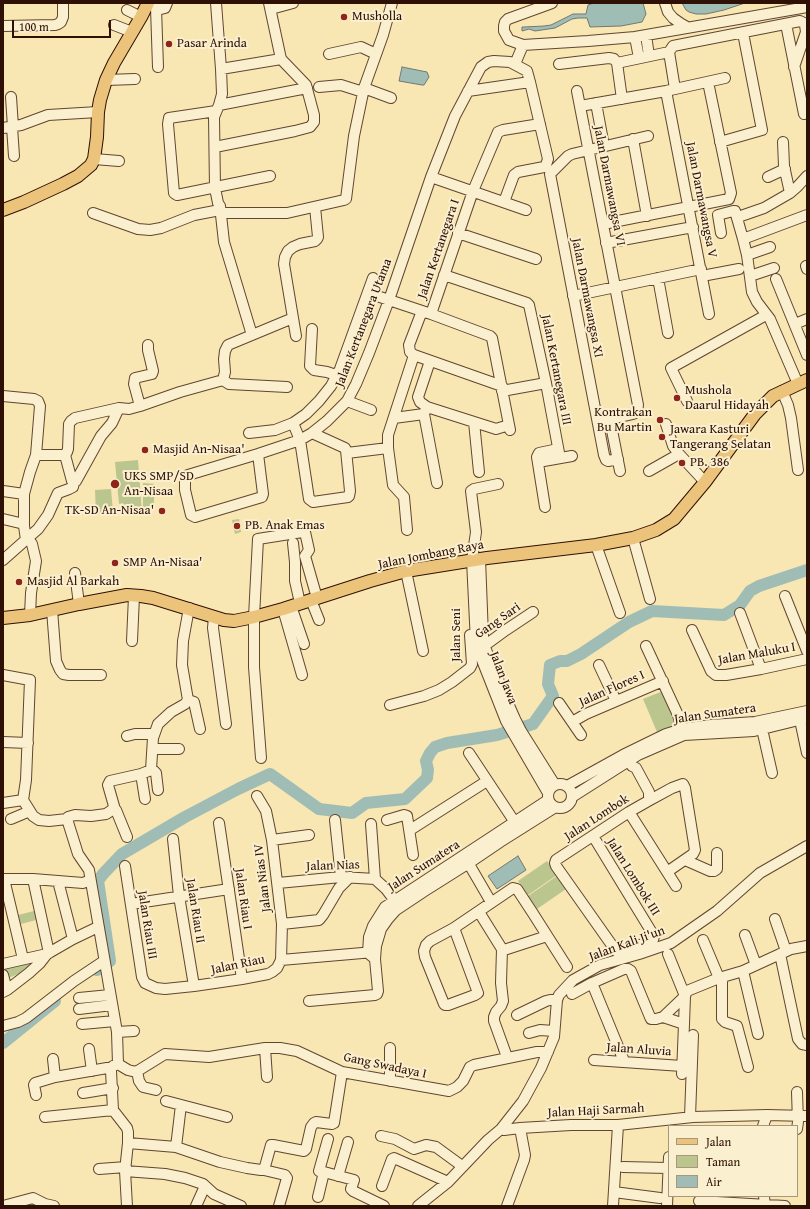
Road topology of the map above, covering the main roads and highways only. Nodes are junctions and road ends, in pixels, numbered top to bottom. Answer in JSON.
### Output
{"nodes":[{"id":1,"x":152,"y":5,"type":"edge"},
{"id":2,"x":3,"y":210,"type":"edge"},
{"id":3,"x":802,"y":382,"type":"edge"},
{"id":4,"x":3,"y":618,"type":"edge"}],
"edges":[{"from":1,"to":2,"type":"main road"},
{"from":3,"to":4,"type":"main road","name":"Jalan Jombang Raya"}]}
